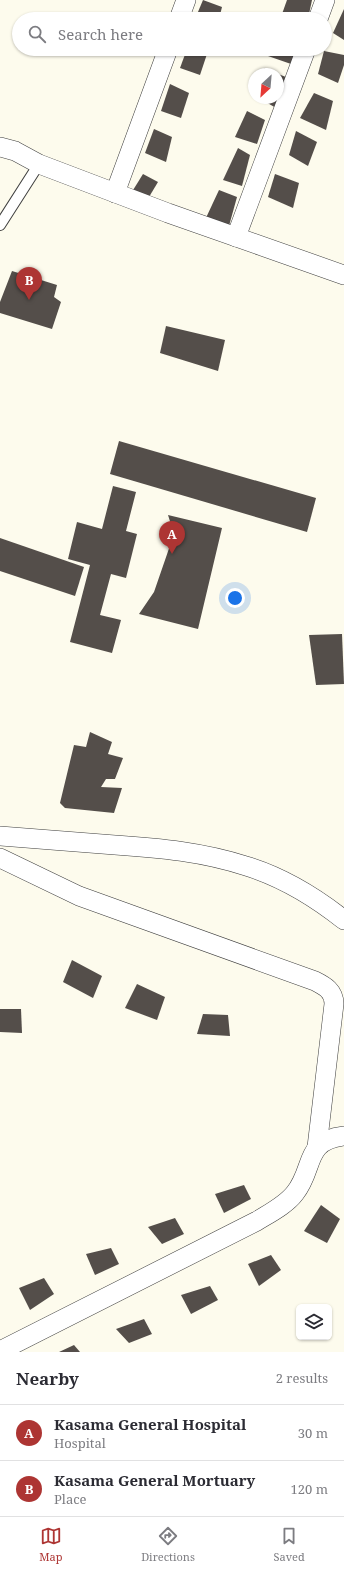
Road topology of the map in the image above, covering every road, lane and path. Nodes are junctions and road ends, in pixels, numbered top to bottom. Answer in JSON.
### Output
{"nodes":[{"id":1,"x":186,"y":0,"type":"edge"},
{"id":2,"x":325,"y":0,"type":"edge"},
{"id":3,"x":182,"y":12,"type":"edge"},
{"id":4,"x":321,"y":12,"type":"edge"},
{"id":5,"x":165,"y":56,"type":"edge"},
{"id":6,"x":303,"y":56,"type":"edge"},
{"id":7,"x":0,"y":147,"type":"edge"},
{"id":8,"x":39,"y":164,"type":"junction"},
{"id":9,"x":115,"y":193,"type":"junction"},
{"id":10,"x":0,"y":225,"type":"edge"},
{"id":11,"x":236,"y":237,"type":"junction"},
{"id":12,"x":344,"y":275,"type":"edge"},
{"id":13,"x":0,"y":836,"type":"edge"},
{"id":14,"x":0,"y":858,"type":"edge"},
{"id":15,"x":344,"y":920,"type":"edge"},
{"id":16,"x":344,"y":1136,"type":"edge"},
{"id":17,"x":317,"y":1147,"type":"junction"},
{"id":18,"x":0,"y":1351,"type":"edge"}],
"edges":[{"from":1,"to":3,"type":"street"},
{"from":2,"to":4,"type":"street"},
{"from":5,"to":9,"type":"street"},
{"from":6,"to":11,"type":"street"},
{"from":7,"to":8,"type":"street"},
{"from":8,"to":9,"type":"street"},
{"from":8,"to":10,"type":"lane"},
{"from":9,"to":11,"type":"street"},
{"from":11,"to":12,"type":"street"},
{"from":13,"to":15,"type":"street"},
{"from":14,"to":17,"type":"street"},
{"from":16,"to":17,"type":"street"},
{"from":17,"to":18,"type":"street"}]}
